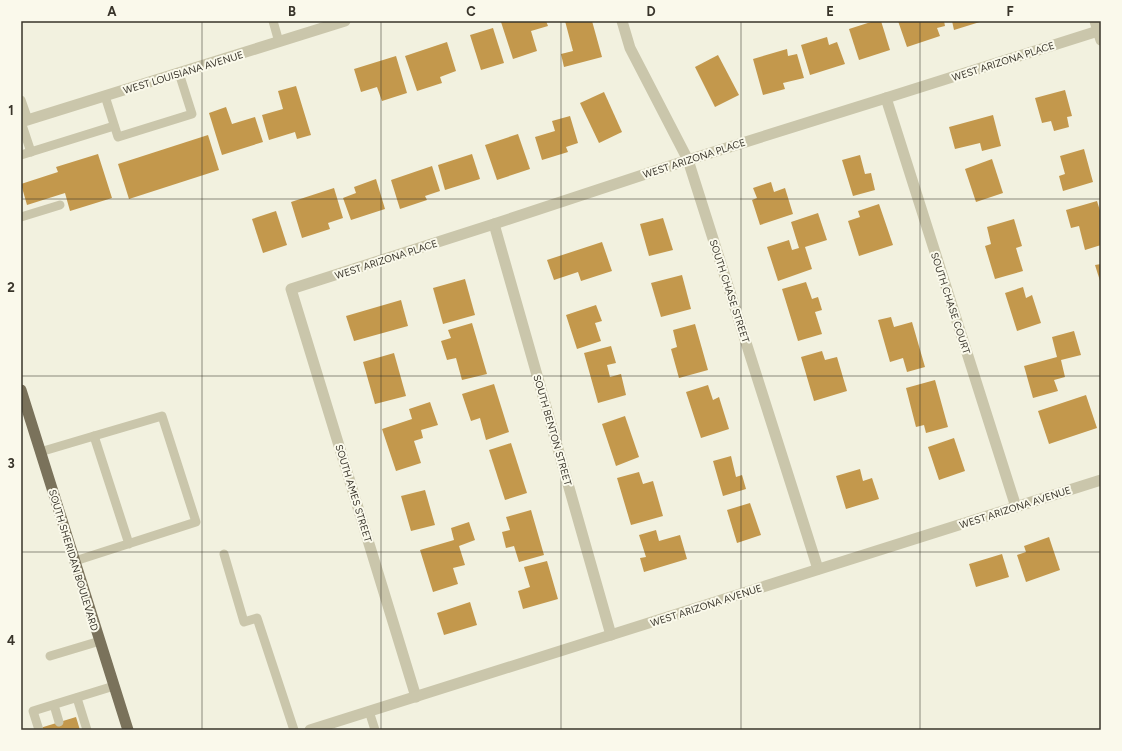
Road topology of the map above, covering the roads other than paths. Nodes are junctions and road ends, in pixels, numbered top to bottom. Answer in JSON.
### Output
{"nodes":[{"id":1,"x":273,"y":21,"type":"edge"},
{"id":2,"x":345,"y":21,"type":"edge"},
{"id":3,"x":622,"y":21,"type":"edge"},
{"id":4,"x":1098,"y":31,"type":"edge"},
{"id":5,"x":279,"y":42,"type":"junction"},
{"id":6,"x":179,"y":73,"type":"junction"},
{"id":7,"x":105,"y":96,"type":"junction"},
{"id":8,"x":886,"y":98,"type":"junction"},
{"id":9,"x":21,"y":100,"type":"edge"},
{"id":10,"x":23,"y":122,"type":"edge"},
{"id":11,"x":114,"y":126,"type":"junction"},
{"id":12,"x":31,"y":152,"type":"junction"},
{"id":13,"x":21,"y":155,"type":"edge"},
{"id":14,"x":688,"y":160,"type":"junction"},
{"id":15,"x":60,"y":205,"type":"dead end"},
{"id":16,"x":21,"y":217,"type":"edge"},
{"id":17,"x":494,"y":224,"type":"junction"},
{"id":18,"x":291,"y":289,"type":"joint"},
{"id":19,"x":21,"y":390,"type":"edge"},
{"id":20,"x":94,"y":436,"type":"junction"},
{"id":21,"x":40,"y":452,"type":"junction"},
{"id":22,"x":1101,"y":480,"type":"edge"},
{"id":23,"x":1016,"y":507,"type":"junction"},
{"id":24,"x":129,"y":544,"type":"junction"},
{"id":25,"x":224,"y":554,"type":"dead end"},
{"id":26,"x":75,"y":561,"type":"junction"},
{"id":27,"x":818,"y":569,"type":"junction"},
{"id":28,"x":611,"y":635,"type":"junction"},
{"id":29,"x":100,"y":641,"type":"junction"},
{"id":30,"x":50,"y":656,"type":"dead end"},
{"id":31,"x":114,"y":686,"type":"junction"},
{"id":32,"x":416,"y":696,"type":"junction"},
{"id":33,"x":77,"y":698,"type":"junction"},
{"id":34,"x":54,"y":705,"type":"junction"},
{"id":35,"x":369,"y":711,"type":"junction"},
{"id":36,"x":59,"y":722,"type":"dead end"},
{"id":37,"x":39,"y":730,"type":"edge"},
{"id":38,"x":87,"y":730,"type":"edge"},
{"id":39,"x":128,"y":730,"type":"edge"},
{"id":40,"x":294,"y":730,"type":"edge"},
{"id":41,"x":310,"y":730,"type":"edge"},
{"id":42,"x":375,"y":730,"type":"edge"}],
"edges":[{"from":1,"to":5,"type":"lane"},
{"from":2,"to":5,"type":"street","name":"WEST LOUISIANA AVENUE"},
{"from":3,"to":14,"type":"street","name":"SOUTH CHASE STREET"},
{"from":4,"to":8,"type":"street","name":"WEST ARIZONA PLACE"},
{"from":5,"to":6,"type":"street","name":"WEST LOUISIANA AVENUE"},
{"from":6,"to":7,"type":"street","name":"WEST LOUISIANA AVENUE"},
{"from":6,"to":11,"type":"lane"},
{"from":7,"to":10,"type":"street","name":"WEST LOUISIANA AVENUE"},
{"from":7,"to":11,"type":"lane"},
{"from":8,"to":14,"type":"street","name":"WEST ARIZONA PLACE"},
{"from":8,"to":23,"type":"street","name":"SOUTH CHASE COURT"},
{"from":9,"to":10,"type":"lane"},
{"from":10,"to":12,"type":"lane"},
{"from":11,"to":12,"type":"lane"},
{"from":12,"to":13,"type":"lane"},
{"from":14,"to":17,"type":"street","name":"WEST ARIZONA PLACE"},
{"from":14,"to":27,"type":"street","name":"SOUTH CHASE STREET"},
{"from":15,"to":16,"type":"lane"},
{"from":17,"to":18,"type":"street","name":"WEST ARIZONA PLACE"},
{"from":17,"to":28,"type":"street","name":"SOUTH BENTON STREET"},
{"from":18,"to":32,"type":"street","name":"SOUTH AMES STREET"},
{"from":19,"to":21,"type":"main road","name":"SOUTH SHERIDAN BOULEVARD"},
{"from":20,"to":21,"type":"lane"},
{"from":20,"to":24,"type":"lane"},
{"from":20,"to":24,"type":"lane"},
{"from":21,"to":26,"type":"main road","name":"SOUTH SHERIDAN BOULEVARD"},
{"from":22,"to":23,"type":"street","name":"WEST ARIZONA AVENUE"},
{"from":23,"to":27,"type":"street","name":"WEST ARIZONA AVENUE"},
{"from":24,"to":26,"type":"lane"},
{"from":25,"to":40,"type":"lane"},
{"from":26,"to":29,"type":"main road","name":"SOUTH SHERIDAN BOULEVARD"},
{"from":27,"to":28,"type":"street","name":"WEST ARIZONA AVENUE"},
{"from":28,"to":32,"type":"street","name":"WEST ARIZONA AVENUE"},
{"from":29,"to":30,"type":"lane"},
{"from":29,"to":31,"type":"main road","name":"SOUTH SHERIDAN BOULEVARD"},
{"from":31,"to":33,"type":"lane"},
{"from":31,"to":39,"type":"main road","name":"SOUTH SHERIDAN BOULEVARD"},
{"from":32,"to":35,"type":"street","name":"WEST ARIZONA AVENUE"},
{"from":33,"to":34,"type":"lane"},
{"from":33,"to":38,"type":"lane"},
{"from":34,"to":36,"type":"lane"},
{"from":34,"to":37,"type":"lane"},
{"from":35,"to":41,"type":"street","name":"WEST ARIZONA AVENUE"},
{"from":35,"to":42,"type":"lane"}]}
